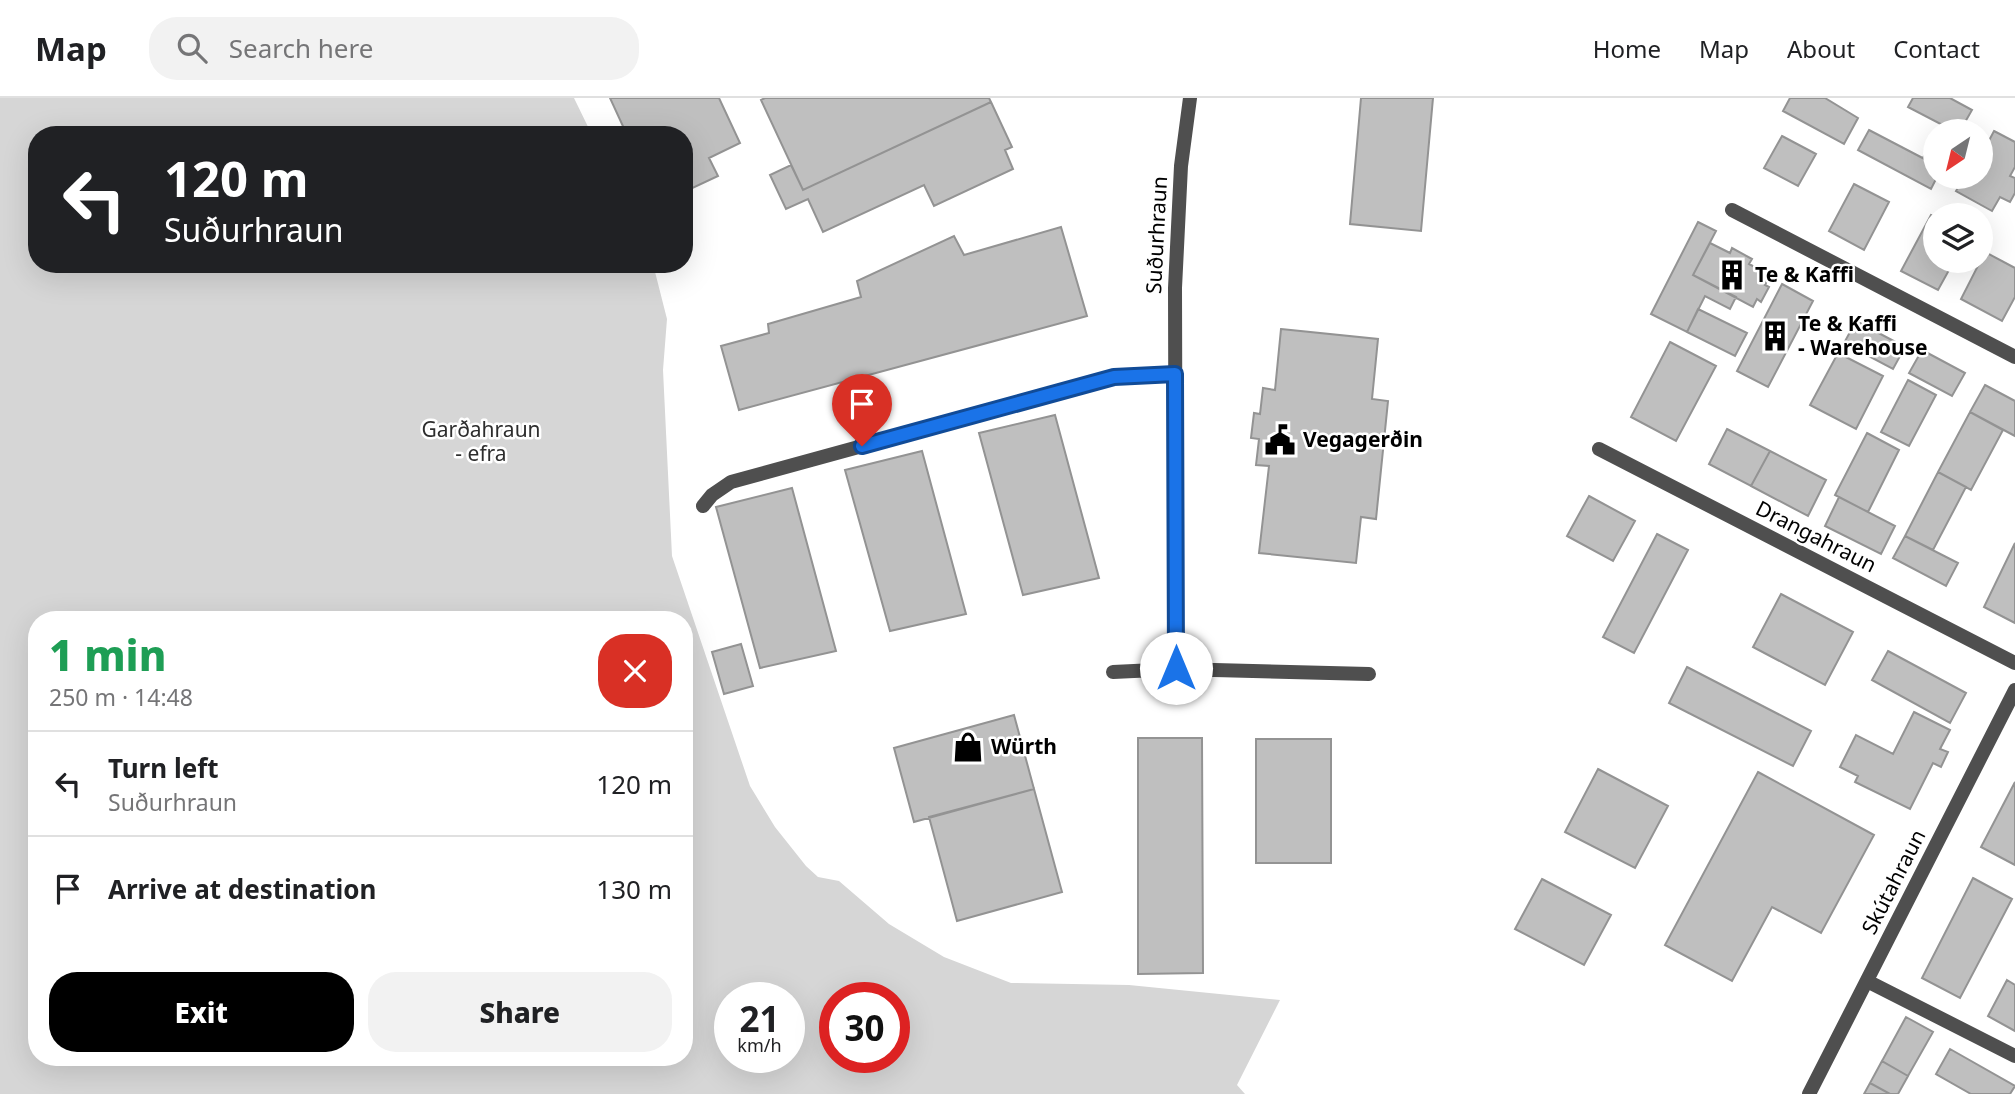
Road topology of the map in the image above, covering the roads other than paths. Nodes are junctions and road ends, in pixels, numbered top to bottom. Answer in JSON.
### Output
{"nodes":[{"id":1,"x":1190,"y":98,"type":"edge"},
{"id":2,"x":1732,"y":210,"type":"dead end"},
{"id":3,"x":2015,"y":357,"type":"edge"},
{"id":4,"x":1175,"y":374,"type":"junction"},
{"id":5,"x":1598,"y":449,"type":"dead end"},
{"id":6,"x":703,"y":506,"type":"dead end"},
{"id":7,"x":2015,"y":663,"type":"edge"},
{"id":8,"x":1176,"y":668,"type":"junction"},
{"id":9,"x":1112,"y":672,"type":"dead end"},
{"id":10,"x":1369,"y":674,"type":"dead end"},
{"id":11,"x":2015,"y":690,"type":"edge"},
{"id":12,"x":1867,"y":981,"type":"junction"},
{"id":13,"x":2015,"y":1056,"type":"edge"},
{"id":14,"x":1810,"y":1094,"type":"edge"}],
"edges":[{"from":1,"to":4,"type":"street","name":"Suðurhraun"},
{"from":2,"to":3,"type":"street"},
{"from":4,"to":6,"type":"street"},
{"from":4,"to":8,"type":"street","name":"Suðurhraun"},
{"from":5,"to":7,"type":"street","name":"Drangahraun"},
{"from":8,"to":9,"type":"street"},
{"from":8,"to":10,"type":"street"},
{"from":11,"to":12,"type":"street","name":"Skútahraun"},
{"from":12,"to":13,"type":"street"},
{"from":12,"to":14,"type":"street","name":"Skútahraun"}]}
